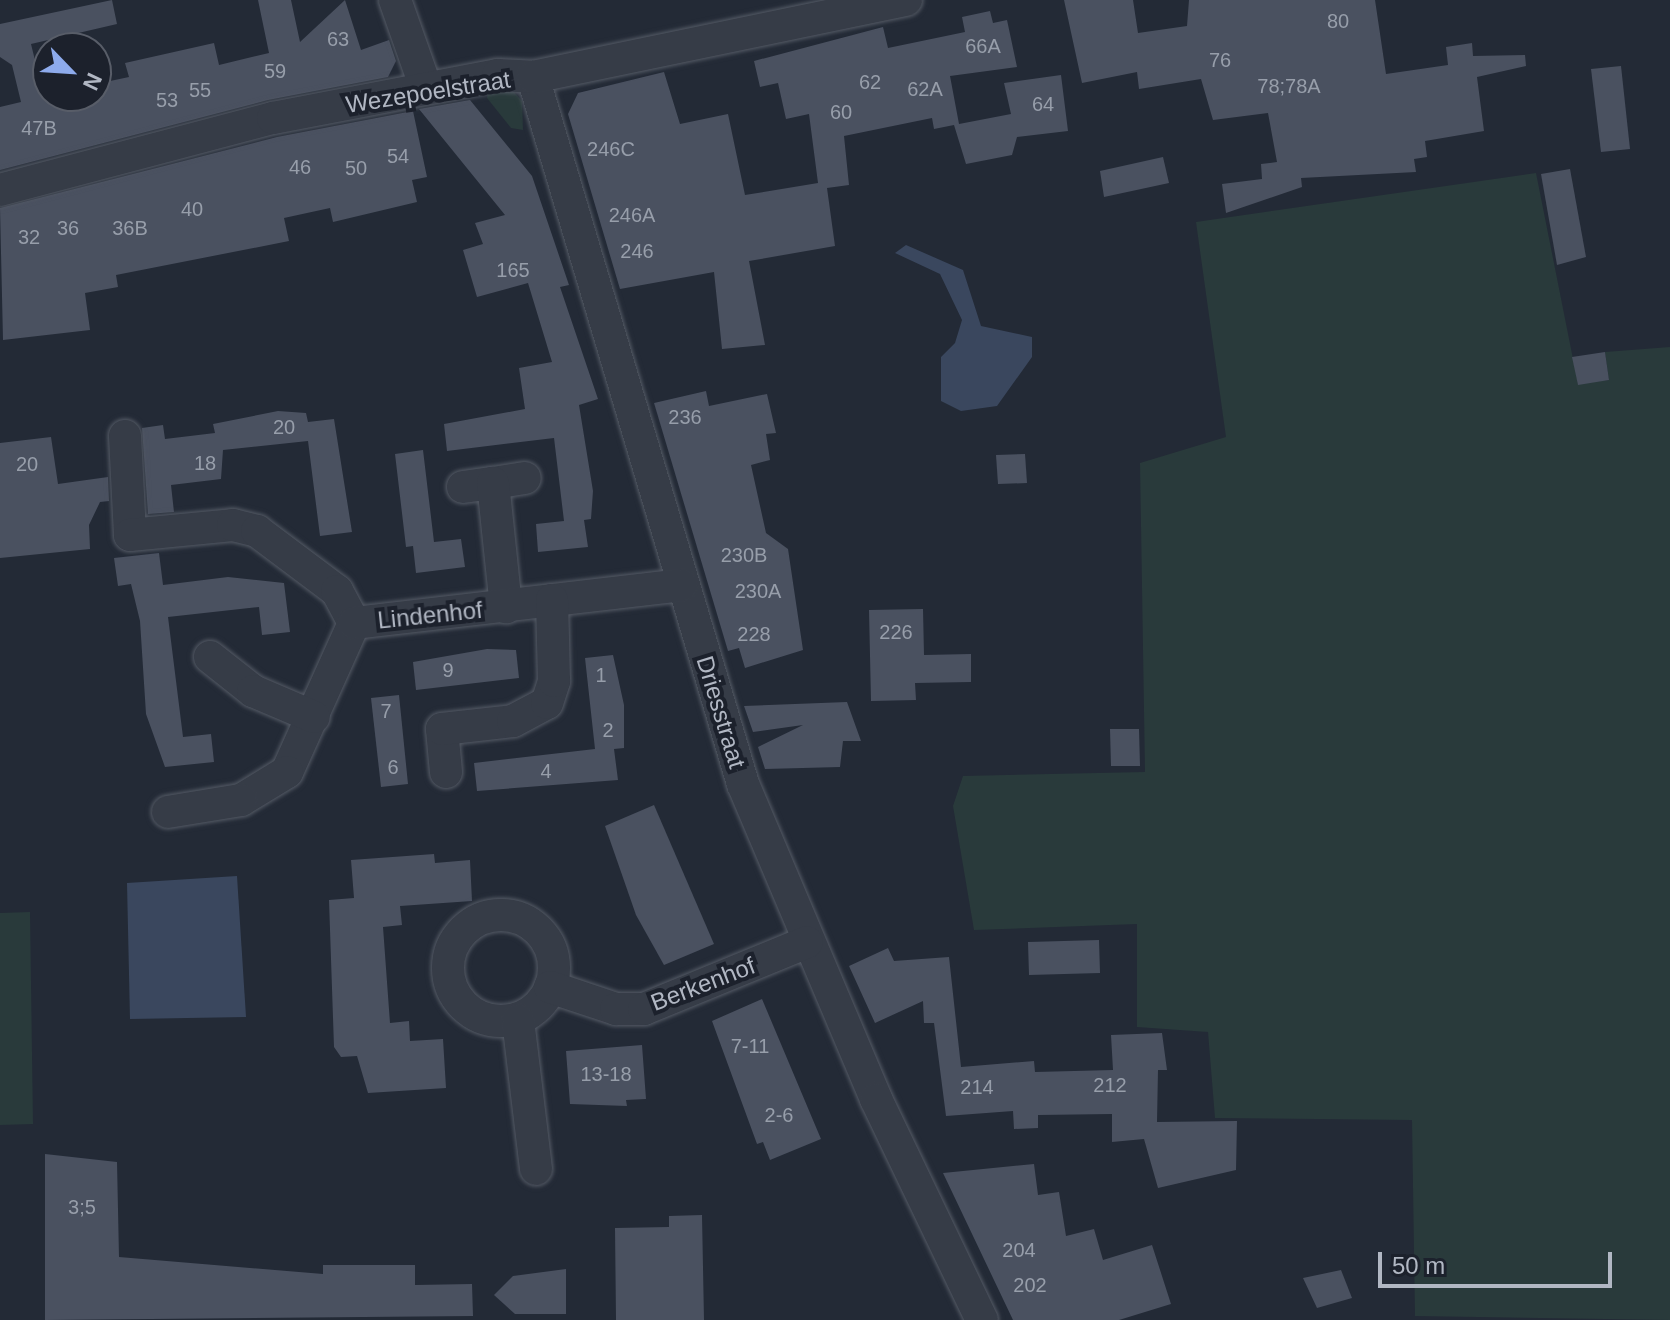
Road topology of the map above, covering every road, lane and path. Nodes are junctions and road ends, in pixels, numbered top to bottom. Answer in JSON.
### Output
{"nodes":[{"id":1,"x":395,"y":0,"type":"edge"},
{"id":2,"x":906,"y":0,"type":"edge"},
{"id":3,"x":533,"y":77,"type":"junction"},
{"id":4,"x":426,"y":88,"type":"junction"},
{"id":5,"x":0,"y":190,"type":"edge"},
{"id":6,"x":125,"y":436,"type":"dead end"},
{"id":7,"x":525,"y":478,"type":"dead end"},
{"id":8,"x":682,"y":585,"type":"junction"},
{"id":9,"x":552,"y":600,"type":"junction"},
{"id":10,"x":506,"y":607,"type":"junction"},
{"id":11,"x":354,"y":623,"type":"junction"},
{"id":12,"x":210,"y":657,"type":"dead end"},
{"id":13,"x":314,"y":717,"type":"junction"},
{"id":14,"x":446,"y":772,"type":"dead end"},
{"id":15,"x":168,"y":812,"type":"dead end"},
{"id":16,"x":807,"y":942,"type":"junction"},
{"id":17,"x":550,"y":987,"type":"junction"},
{"id":18,"x":518,"y":1020,"type":"junction"},
{"id":19,"x":536,"y":1169,"type":"dead end"},
{"id":20,"x":982,"y":1320,"type":"edge"}],
"edges":[{"from":1,"to":4,"type":"street"},
{"from":2,"to":3,"type":"street","name":"Wezepoelstraat"},
{"from":3,"to":4,"type":"street","name":"Wezepoelstraat"},
{"from":3,"to":8,"type":"street","name":"Driesstraat"},
{"from":4,"to":5,"type":"street","name":"Wezepoelstraat"},
{"from":6,"to":11,"type":"street","name":"Lindenhof"},
{"from":7,"to":10,"type":"street","name":"Lindenhof"},
{"from":8,"to":9,"type":"street","name":"Lindenhof"},
{"from":8,"to":16,"type":"street","name":"Driesstraat"},
{"from":9,"to":10,"type":"street","name":"Lindenhof"},
{"from":9,"to":14,"type":"street"},
{"from":10,"to":11,"type":"street","name":"Lindenhof"},
{"from":11,"to":13,"type":"street","name":"Lindenhof"},
{"from":12,"to":13,"type":"street"},
{"from":13,"to":15,"type":"street","name":"Lindenhof"},
{"from":16,"to":17,"type":"street","name":"Berkenhof"},
{"from":16,"to":20,"type":"street","name":"Driesstraat"},
{"from":17,"to":18,"type":"street"},
{"from":17,"to":18,"type":"street"},
{"from":18,"to":19,"type":"street"}]}
